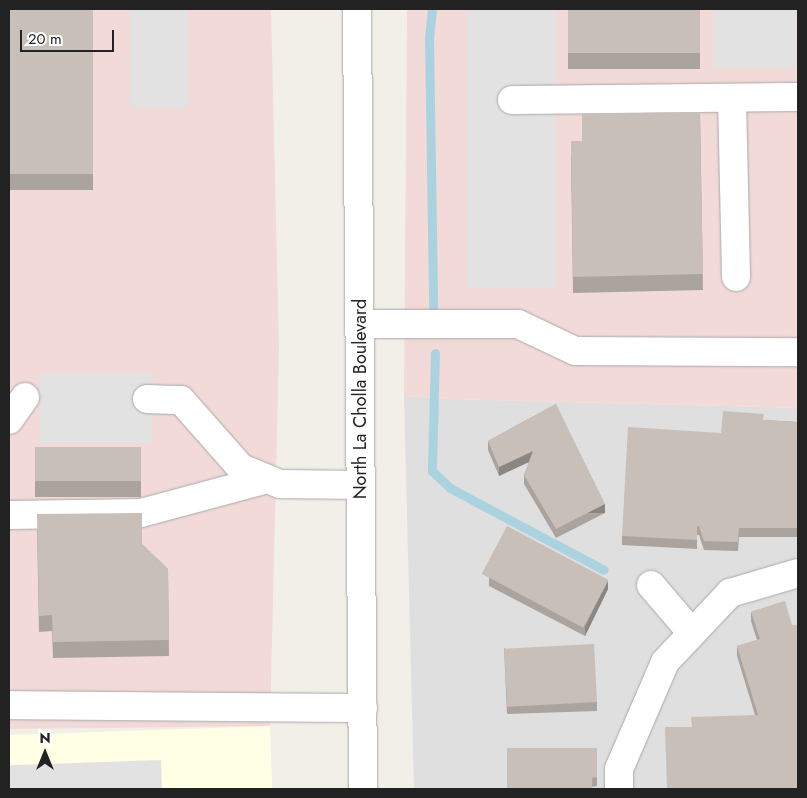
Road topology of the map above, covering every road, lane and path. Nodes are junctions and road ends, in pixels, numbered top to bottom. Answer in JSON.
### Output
{"nodes":[{"id":1,"x":356,"y":9,"type":"edge"},
{"id":2,"x":798,"y":97,"type":"edge"},
{"id":3,"x":732,"y":98,"type":"junction"},
{"id":4,"x":512,"y":100,"type":"dead end"},
{"id":5,"x":736,"y":276,"type":"dead end"},
{"id":6,"x":360,"y":324,"type":"junction"},
{"id":7,"x":798,"y":352,"type":"edge"},
{"id":8,"x":25,"y":397,"type":"dead end"},
{"id":9,"x":147,"y":399,"type":"dead end"},
{"id":10,"x":9,"y":420,"type":"edge"},
{"id":11,"x":268,"y":479,"type":"junction"},
{"id":12,"x":361,"y":485,"type":"junction"},
{"id":13,"x":9,"y":515,"type":"edge"},
{"id":14,"x":798,"y":573,"type":"edge"},
{"id":15,"x":652,"y":585,"type":"dead end"},
{"id":16,"x":692,"y":633,"type":"junction"},
{"id":17,"x":9,"y":705,"type":"edge"},
{"id":18,"x":363,"y":708,"type":"junction"},
{"id":19,"x":363,"y":789,"type":"edge"},
{"id":20,"x":619,"y":789,"type":"edge"}],
"edges":[{"from":1,"to":6,"type":"street","name":"North La Cholla Boulevard"},
{"from":2,"to":3,"type":"street"},
{"from":3,"to":4,"type":"street"},
{"from":3,"to":5,"type":"street"},
{"from":6,"to":7,"type":"street"},
{"from":6,"to":12,"type":"street","name":"North La Cholla Boulevard"},
{"from":8,"to":10,"type":"street"},
{"from":9,"to":11,"type":"street"},
{"from":11,"to":12,"type":"street"},
{"from":11,"to":13,"type":"street"},
{"from":12,"to":18,"type":"street","name":"North La Cholla Boulevard"},
{"from":14,"to":16,"type":"street"},
{"from":15,"to":16,"type":"street"},
{"from":16,"to":20,"type":"street"},
{"from":17,"to":18,"type":"street"},
{"from":18,"to":19,"type":"street","name":"North La Cholla Boulevard"}]}
